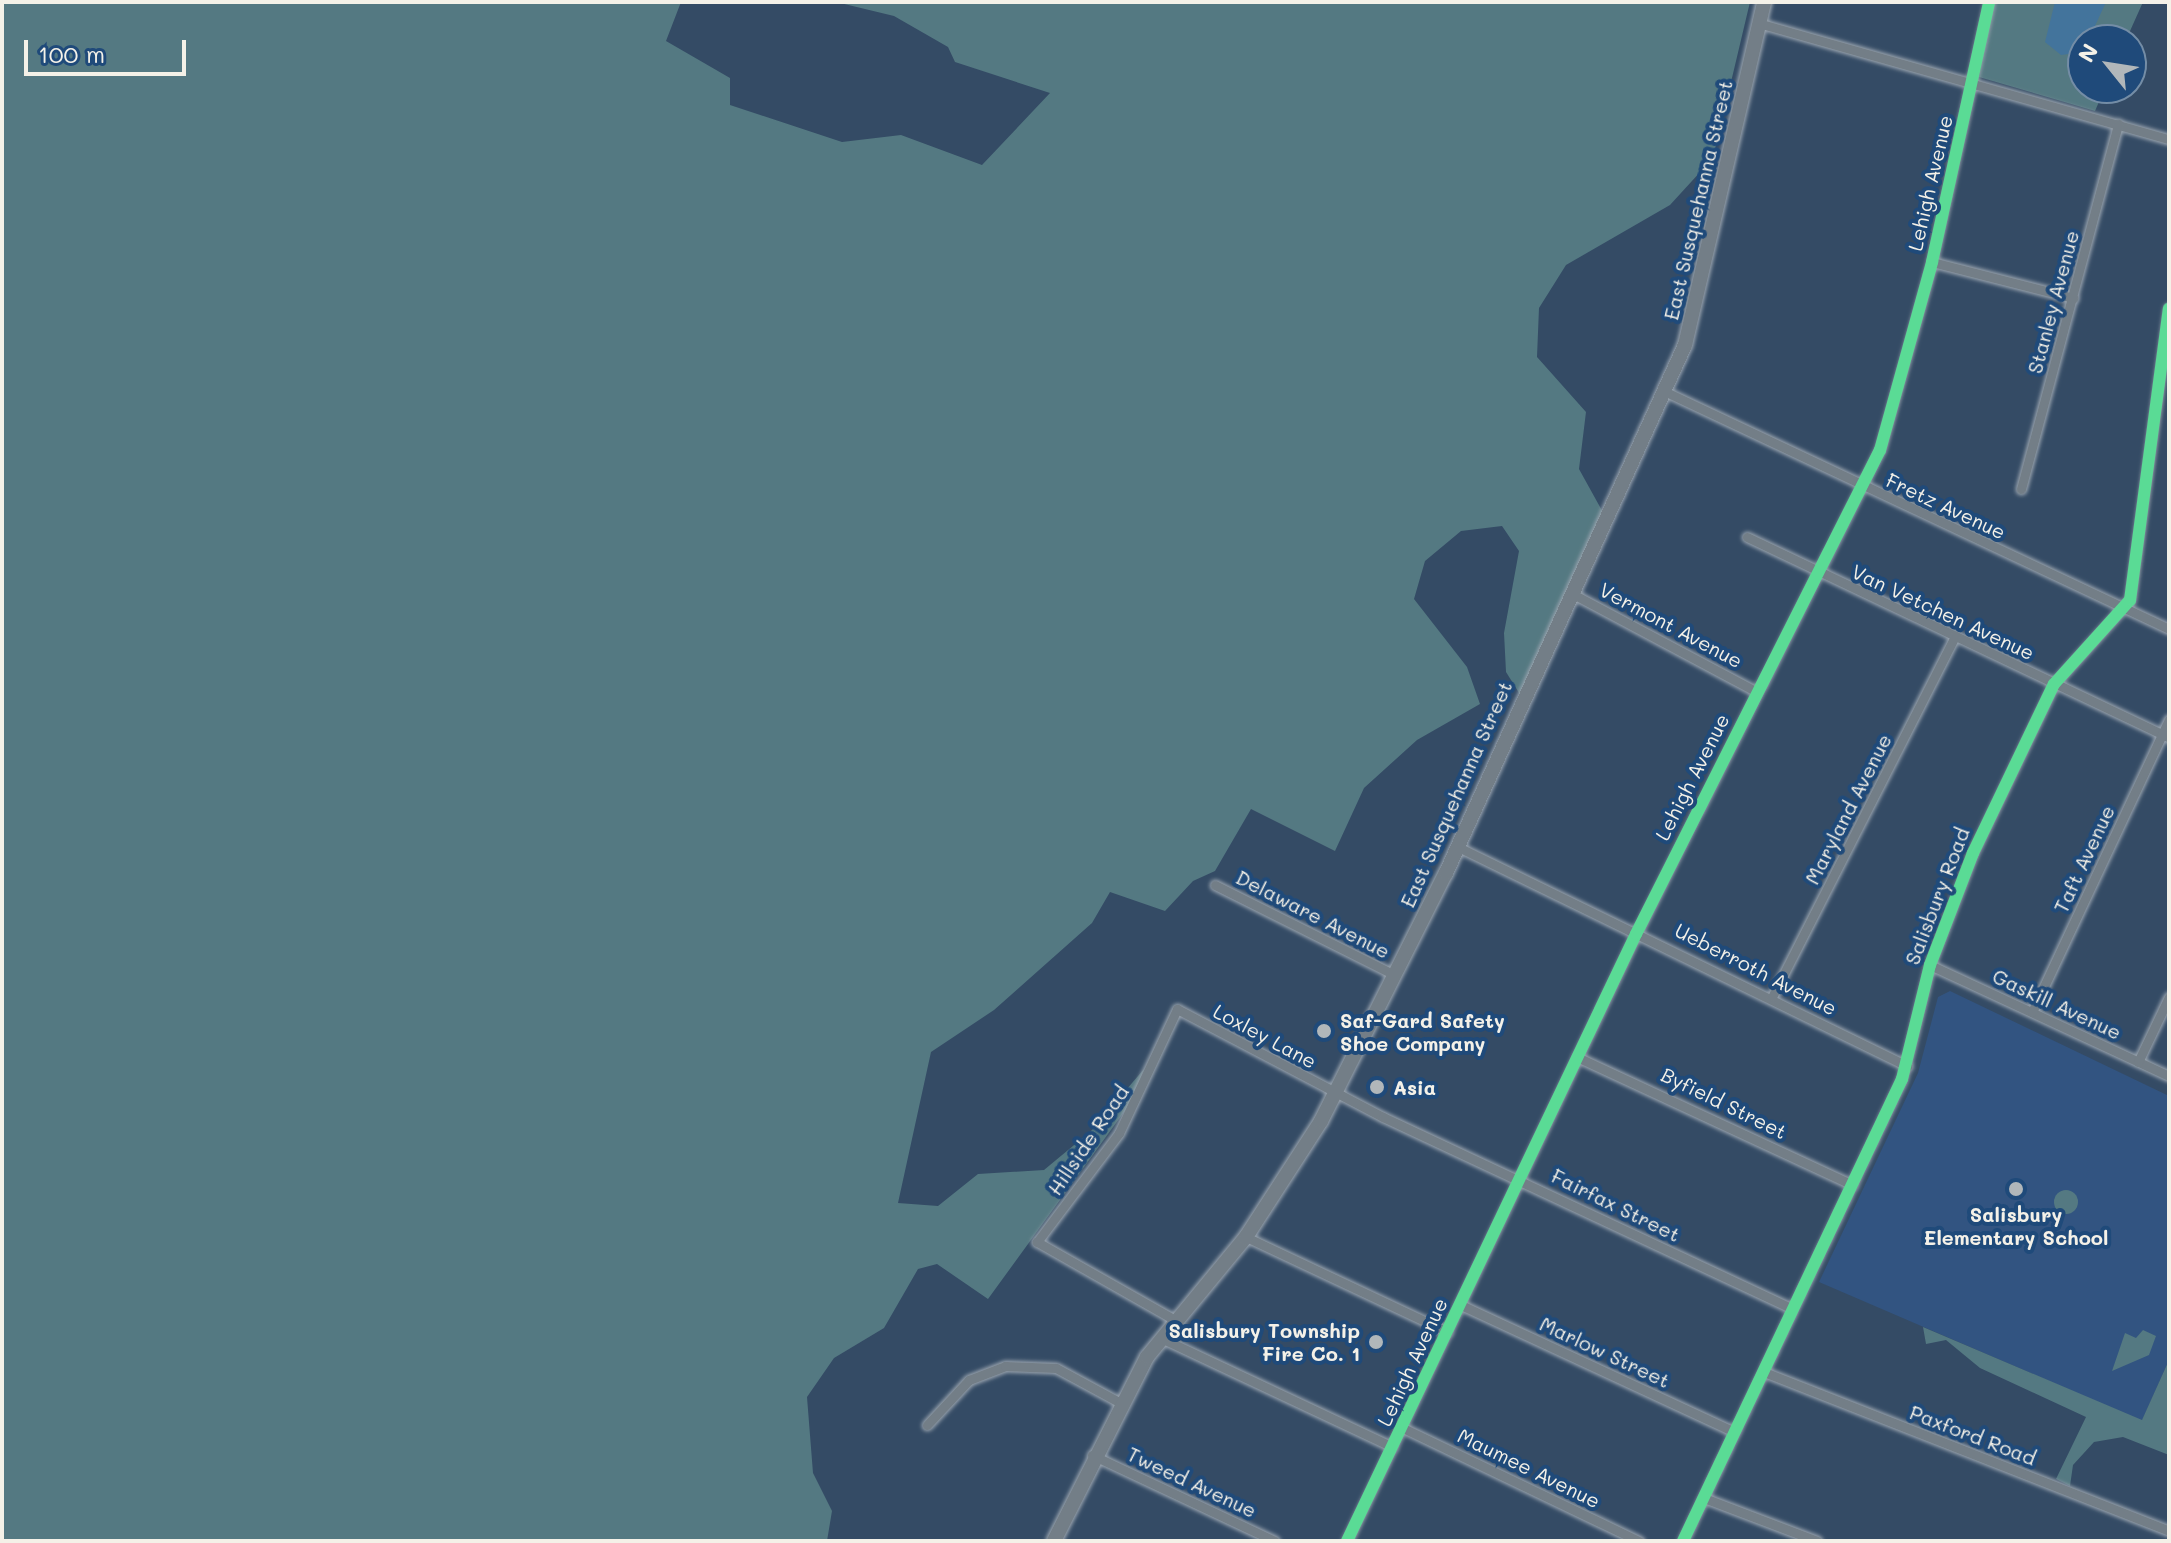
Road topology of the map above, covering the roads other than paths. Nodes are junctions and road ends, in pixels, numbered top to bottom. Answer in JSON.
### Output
{"nodes":[{"id":1,"x":1764,"y":2,"type":"edge"},
{"id":2,"x":1989,"y":2,"type":"edge"},
{"id":3,"x":1758,"y":23,"type":"junction"},
{"id":4,"x":1975,"y":81,"type":"junction"},
{"id":5,"x":2118,"y":124,"type":"junction"},
{"id":6,"x":2169,"y":139,"type":"edge"},
{"id":7,"x":1932,"y":262,"type":"junction"},
{"id":8,"x":2073,"y":298,"type":"junction"},
{"id":9,"x":2169,"y":309,"type":"edge"},
{"id":10,"x":2168,"y":321,"type":"edge"},
{"id":11,"x":1666,"y":392,"type":"junction"},
{"id":12,"x":1861,"y":487,"type":"junction"},
{"id":13,"x":2021,"y":489,"type":"dead end"},
{"id":14,"x":1747,"y":537,"type":"dead end"},
{"id":15,"x":1818,"y":573,"type":"junction"},
{"id":16,"x":1568,"y":591,"type":"junction"},
{"id":17,"x":2125,"y":608,"type":"junction"},
{"id":18,"x":2169,"y":629,"type":"edge"},
{"id":19,"x":1955,"y":636,"type":"junction"},
{"id":20,"x":2054,"y":684,"type":"junction"},
{"id":21,"x":1757,"y":692,"type":"junction"},
{"id":22,"x":2169,"y":720,"type":"edge"},
{"id":23,"x":2166,"y":736,"type":"edge"},
{"id":24,"x":1458,"y":847,"type":"junction"},
{"id":25,"x":1215,"y":885,"type":"dead end"},
{"id":26,"x":1636,"y":934,"type":"junction"},
{"id":27,"x":1930,"y":965,"type":"junction"},
{"id":28,"x":1395,"y":975,"type":"junction"},
{"id":29,"x":1772,"y":997,"type":"junction"},
{"id":30,"x":2169,"y":997,"type":"edge"},
{"id":31,"x":1177,"y":1009,"type":"joint"},
{"id":32,"x":2032,"y":1012,"type":"junction"},
{"id":33,"x":1577,"y":1057,"type":"junction"},
{"id":34,"x":2138,"y":1062,"type":"junction"},
{"id":35,"x":1907,"y":1066,"type":"junction"},
{"id":36,"x":2169,"y":1076,"type":"edge"},
{"id":37,"x":1336,"y":1094,"type":"junction"},
{"id":38,"x":1519,"y":1181,"type":"junction"},
{"id":39,"x":1853,"y":1185,"type":"junction"},
{"id":40,"x":1246,"y":1237,"type":"junction"},
{"id":41,"x":1461,"y":1305,"type":"junction"},
{"id":42,"x":1792,"y":1309,"type":"junction"},
{"id":43,"x":1175,"y":1320,"type":"junction"},
{"id":44,"x":1448,"y":1332,"type":"junction"},
{"id":45,"x":1161,"y":1338,"type":"junction"},
{"id":46,"x":1764,"y":1372,"type":"junction"},
{"id":47,"x":1119,"y":1402,"type":"junction"},
{"id":48,"x":927,"y":1425,"type":"dead end"},
{"id":49,"x":1403,"y":1428,"type":"junction"},
{"id":50,"x":1734,"y":1432,"type":"junction"},
{"id":51,"x":1393,"y":1447,"type":"junction"},
{"id":52,"x":1092,"y":1455,"type":"junction"},
{"id":53,"x":1704,"y":1498,"type":"junction"},
{"id":54,"x":2169,"y":1531,"type":"edge"},
{"id":55,"x":1054,"y":1541,"type":"edge"},
{"id":56,"x":1275,"y":1541,"type":"edge"},
{"id":57,"x":1347,"y":1541,"type":"edge"},
{"id":58,"x":1639,"y":1541,"type":"edge"},
{"id":59,"x":1683,"y":1541,"type":"edge"},
{"id":60,"x":1817,"y":1541,"type":"edge"}],
"edges":[{"from":1,"to":3,"type":"main road","name":"East Susquehanna Street"},
{"from":2,"to":4,"type":"street","name":"Lehigh Avenue"},
{"from":3,"to":4,"type":"street"},
{"from":3,"to":11,"type":"main road","name":"East Susquehanna Street"},
{"from":4,"to":5,"type":"street"},
{"from":4,"to":7,"type":"street","name":"Lehigh Avenue"},
{"from":5,"to":6,"type":"street"},
{"from":5,"to":8,"type":"street","name":"Stanley Avenue"},
{"from":7,"to":8,"type":"street"},
{"from":7,"to":12,"type":"street","name":"Lehigh Avenue"},
{"from":8,"to":13,"type":"street","name":"Stanley Avenue"},
{"from":9,"to":10,"type":"street"},
{"from":10,"to":17,"type":"street"},
{"from":11,"to":12,"type":"street","name":"Fretz Avenue"},
{"from":11,"to":16,"type":"main road","name":"East Susquehanna Street"},
{"from":12,"to":15,"type":"street","name":"Lehigh Avenue"},
{"from":12,"to":17,"type":"street","name":"Fretz Avenue"},
{"from":14,"to":15,"type":"street","name":"Van Vetchen Avenue"},
{"from":15,"to":19,"type":"street","name":"Van Vetchen Avenue"},
{"from":15,"to":21,"type":"street","name":"Lehigh Avenue"},
{"from":16,"to":21,"type":"street","name":"Vermont Avenue"},
{"from":16,"to":24,"type":"main road","name":"East Susquehanna Street"},
{"from":17,"to":18,"type":"street","name":"Fretz Avenue"},
{"from":17,"to":20,"type":"street","name":"Salisbury Road"},
{"from":19,"to":20,"type":"street","name":"Van Vetchen Avenue"},
{"from":19,"to":29,"type":"street","name":"Maryland Avenue"},
{"from":20,"to":23,"type":"street","name":"Van Vetchen Avenue"},
{"from":20,"to":27,"type":"street","name":"Salisbury Road"},
{"from":21,"to":26,"type":"street","name":"Lehigh Avenue"},
{"from":22,"to":23,"type":"street","name":"Taft Avenue"},
{"from":23,"to":32,"type":"street","name":"Taft Avenue"},
{"from":24,"to":26,"type":"street","name":"Ueberroth Avenue"},
{"from":24,"to":28,"type":"main road","name":"East Susquehanna Street"},
{"from":25,"to":28,"type":"street","name":"Delaware Avenue"},
{"from":26,"to":29,"type":"street","name":"Ueberroth Avenue"},
{"from":26,"to":33,"type":"street","name":"Lehigh Avenue"},
{"from":27,"to":32,"type":"street","name":"Gaskill Avenue"},
{"from":27,"to":35,"type":"street","name":"Salisbury Road"},
{"from":28,"to":37,"type":"main road","name":"East Susquehanna Street"},
{"from":29,"to":35,"type":"street","name":"Ueberroth Avenue"},
{"from":30,"to":34,"type":"street"},
{"from":31,"to":37,"type":"street","name":"Loxley Lane"},
{"from":31,"to":43,"type":"street","name":"Hillside Road"},
{"from":32,"to":34,"type":"street","name":"Gaskill Avenue"},
{"from":33,"to":38,"type":"street","name":"Lehigh Avenue"},
{"from":33,"to":39,"type":"street","name":"Byfield Street"},
{"from":34,"to":36,"type":"street","name":"Gaskill Avenue"},
{"from":35,"to":39,"type":"street","name":"Salisbury Road"},
{"from":37,"to":38,"type":"street","name":"Fairfax Street"},
{"from":37,"to":40,"type":"main road","name":"East Susquehanna Street"},
{"from":38,"to":41,"type":"street","name":"Lehigh Avenue"},
{"from":38,"to":42,"type":"street","name":"Fairfax Street"},
{"from":39,"to":42,"type":"street","name":"Salisbury Road"},
{"from":40,"to":43,"type":"main road","name":"East Susquehanna Street"},
{"from":40,"to":44,"type":"street"},
{"from":41,"to":44,"type":"street","name":"Lehigh Avenue"},
{"from":41,"to":50,"type":"street","name":"Marlow Street"},
{"from":42,"to":46,"type":"street","name":"Salisbury Road"},
{"from":43,"to":45,"type":"main road","name":"East Susquehanna Street"},
{"from":44,"to":49,"type":"street","name":"Lehigh Avenue"},
{"from":45,"to":47,"type":"main road","name":"East Susquehanna Street"},
{"from":45,"to":51,"type":"street"},
{"from":46,"to":50,"type":"street","name":"Salisbury Road"},
{"from":46,"to":54,"type":"street","name":"Paxford Road"},
{"from":47,"to":48,"type":"street"},
{"from":47,"to":52,"type":"main road","name":"East Susquehanna Street"},
{"from":49,"to":51,"type":"street","name":"Lehigh Avenue"},
{"from":49,"to":58,"type":"street","name":"Maumee Avenue"},
{"from":50,"to":53,"type":"street","name":"Salisbury Road"},
{"from":51,"to":57,"type":"street","name":"Lehigh Avenue"},
{"from":52,"to":55,"type":"main road","name":"East Susquehanna Street"},
{"from":52,"to":56,"type":"street","name":"Tweed Avenue"},
{"from":53,"to":59,"type":"street","name":"Salisbury Road"},
{"from":53,"to":60,"type":"street"}]}
